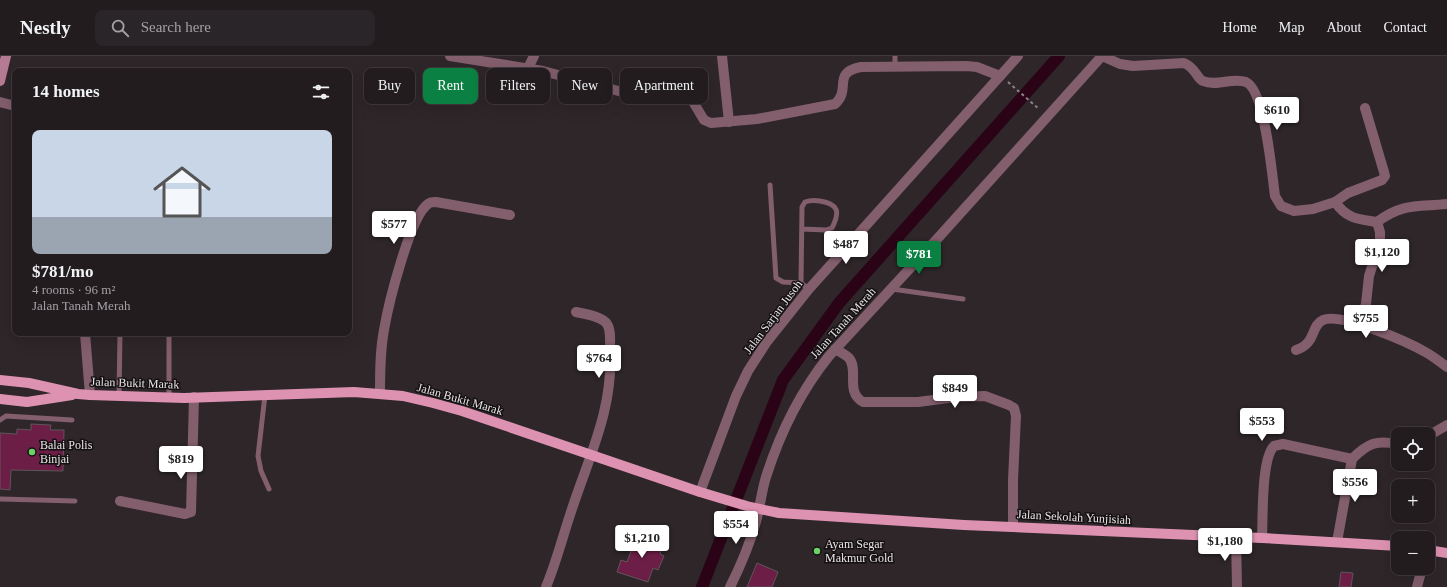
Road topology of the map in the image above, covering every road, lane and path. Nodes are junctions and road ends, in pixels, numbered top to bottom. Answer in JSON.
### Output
{"nodes":[{"id":1,"x":450,"y":56,"type":"edge"},
{"id":2,"x":534,"y":56,"type":"edge"},
{"id":3,"x":722,"y":56,"type":"edge"},
{"id":4,"x":895,"y":56,"type":"edge"},
{"id":5,"x":1018,"y":56,"type":"edge"},
{"id":6,"x":1102,"y":56,"type":"edge"},
{"id":7,"x":3,"y":58,"type":"edge"},
{"id":8,"x":895,"y":67,"type":"junction"},
{"id":9,"x":528,"y":68,"type":"joint"},
{"id":10,"x":550,"y":74,"type":"edge"},
{"id":11,"x":1000,"y":76,"type":"junction"},
{"id":12,"x":0,"y":81,"type":"edge"},
{"id":13,"x":1009,"y":83,"type":"dead end"},
{"id":14,"x":0,"y":102,"type":"edge"},
{"id":15,"x":12,"y":105,"type":"edge"},
{"id":16,"x":1037,"y":106,"type":"dead end"},
{"id":17,"x":1365,"y":108,"type":"dead end"},
{"id":18,"x":729,"y":122,"type":"junction"},
{"id":19,"x":770,"y":185,"type":"dead end"},
{"id":20,"x":1335,"y":202,"type":"junction"},
{"id":21,"x":1447,"y":204,"type":"edge"},
{"id":22,"x":510,"y":215,"type":"dead end"},
{"id":23,"x":1377,"y":222,"type":"junction"},
{"id":24,"x":802,"y":229,"type":"junction"},
{"id":25,"x":805,"y":286,"type":"junction"},
{"id":26,"x":892,"y":289,"type":"junction"},
{"id":27,"x":963,"y":299,"type":"dead end"},
{"id":28,"x":576,"y":312,"type":"dead end"},
{"id":29,"x":1359,"y":324,"type":"junction"},
{"id":30,"x":85,"y":336,"type":"edge"},
{"id":31,"x":120,"y":336,"type":"edge"},
{"id":32,"x":169,"y":336,"type":"edge"},
{"id":33,"x":835,"y":349,"type":"junction"},
{"id":34,"x":1296,"y":350,"type":"dead end"},
{"id":35,"x":1447,"y":367,"type":"edge"},
{"id":36,"x":0,"y":375,"type":"edge"},
{"id":37,"x":0,"y":380,"type":"edge"},
{"id":38,"x":29,"y":383,"type":"junction"},
{"id":39,"x":78,"y":394,"type":"junction"},
{"id":40,"x":380,"y":394,"type":"junction"},
{"id":41,"x":90,"y":395,"type":"junction"},
{"id":42,"x":265,"y":395,"type":"junction"},
{"id":43,"x":119,"y":396,"type":"junction"},
{"id":44,"x":169,"y":397,"type":"junction"},
{"id":45,"x":194,"y":397,"type":"junction"},
{"id":46,"x":0,"y":399,"type":"edge"},
{"id":47,"x":0,"y":420,"type":"edge"},
{"id":48,"x":72,"y":420,"type":"dead end"},
{"id":49,"x":1447,"y":425,"type":"edge"},
{"id":50,"x":1435,"y":432,"type":"edge"},
{"id":51,"x":1391,"y":443,"type":"edge"},
{"id":52,"x":592,"y":455,"type":"junction"},
{"id":53,"x":1352,"y":459,"type":"junction"},
{"id":54,"x":269,"y":489,"type":"dead end"},
{"id":55,"x":705,"y":494,"type":"junction"},
{"id":56,"x":0,"y":499,"type":"edge"},
{"id":57,"x":120,"y":501,"type":"dead end"},
{"id":58,"x":75,"y":502,"type":"dead end"},
{"id":59,"x":754,"y":508,"type":"junction"},
{"id":60,"x":1013,"y":527,"type":"junction"},
{"id":61,"x":1236,"y":537,"type":"junction"},
{"id":62,"x":1262,"y":538,"type":"junction"},
{"id":63,"x":1337,"y":542,"type":"junction"},
{"id":64,"x":1391,"y":546,"type":"edge"},
{"id":65,"x":1435,"y":551,"type":"edge"},
{"id":66,"x":1447,"y":553,"type":"edge"},
{"id":67,"x":1420,"y":575,"type":"edge"},
{"id":68,"x":546,"y":587,"type":"edge"},
{"id":69,"x":730,"y":587,"type":"edge"},
{"id":70,"x":1237,"y":587,"type":"edge"},
{"id":71,"x":1417,"y":587,"type":"edge"}],
"edges":[{"from":1,"to":9,"type":"street"},
{"from":2,"to":9,"type":"street"},
{"from":3,"to":18,"type":"street"},
{"from":4,"to":8,"type":"lane"},
{"from":5,"to":11,"type":"street","name":"Jalan Sarjan Jusoh"},
{"from":6,"to":20,"type":"street"},
{"from":6,"to":26,"type":"street","name":"Jalan Tanah Merah"},
{"from":7,"to":12,"type":"main road"},
{"from":8,"to":11,"type":"street"},
{"from":8,"to":18,"type":"street"},
{"from":10,"to":18,"type":"street"},
{"from":11,"to":25,"type":"street","name":"Jalan Sarjan Jusoh"},
{"from":13,"to":16,"type":"path"},
{"from":14,"to":15,"type":"street"},
{"from":17,"to":20,"type":"street"},
{"from":19,"to":25,"type":"lane"},
{"from":20,"to":23,"type":"street"},
{"from":21,"to":23,"type":"street"},
{"from":22,"to":40,"type":"street"},
{"from":23,"to":29,"type":"street"},
{"from":24,"to":24,"type":"lane"},
{"from":24,"to":25,"type":"lane"},
{"from":25,"to":55,"type":"street","name":"Jalan Sarjan Jusoh"},
{"from":26,"to":27,"type":"lane"},
{"from":26,"to":33,"type":"street","name":"Jalan Tanah Merah"},
{"from":28,"to":52,"type":"street"},
{"from":29,"to":34,"type":"street"},
{"from":29,"to":35,"type":"street"},
{"from":30,"to":41,"type":"street"},
{"from":31,"to":43,"type":"lane"},
{"from":32,"to":44,"type":"lane"},
{"from":33,"to":59,"type":"street","name":"Jalan Tanah Merah"},
{"from":33,"to":60,"type":"street"},
{"from":36,"to":38,"type":"main road"},
{"from":37,"to":38,"type":"main road","name":"Jalan Bukit Marak"},
{"from":38,"to":39,"type":"main road","name":"Jalan Bukit Marak"},
{"from":39,"to":41,"type":"main road","name":"Jalan Bukit Marak"},
{"from":39,"to":46,"type":"main road","name":"Jalan Bukit Marak"},
{"from":40,"to":42,"type":"main road","name":"Jalan Bukit Marak"},
{"from":40,"to":52,"type":"main road","name":"Jalan Bukit Marak"},
{"from":41,"to":43,"type":"main road","name":"Jalan Bukit Marak"},
{"from":42,"to":45,"type":"main road","name":"Jalan Bukit Marak"},
{"from":42,"to":54,"type":"lane"},
{"from":43,"to":44,"type":"main road","name":"Jalan Bukit Marak"},
{"from":44,"to":45,"type":"main road","name":"Jalan Bukit Marak"},
{"from":45,"to":57,"type":"street"},
{"from":47,"to":48,"type":"lane"},
{"from":49,"to":50,"type":"street"},
{"from":51,"to":53,"type":"street"},
{"from":52,"to":55,"type":"main road","name":"Jalan Bukit Marak"},
{"from":52,"to":68,"type":"street"},
{"from":53,"to":62,"type":"street"},
{"from":53,"to":63,"type":"street"},
{"from":55,"to":59,"type":"main road","name":"Jalan Bukit Marak"},
{"from":56,"to":58,"type":"lane"},
{"from":59,"to":60,"type":"main road","name":"Jalan Sekolah Yunjisiah"},
{"from":59,"to":69,"type":"street","name":"Jalan Tanah Merah"},
{"from":60,"to":61,"type":"main road","name":"Jalan Sekolah Yunjisiah"},
{"from":61,"to":62,"type":"main road","name":"Jalan Sekolah Yunjisiah"},
{"from":61,"to":70,"type":"street"},
{"from":62,"to":63,"type":"main road","name":"Jalan Sekolah Yunjisiah"},
{"from":63,"to":64,"type":"main road","name":"Jalan Sekolah Yunjisiah"},
{"from":65,"to":66,"type":"main road"},
{"from":67,"to":71,"type":"street"}]}
